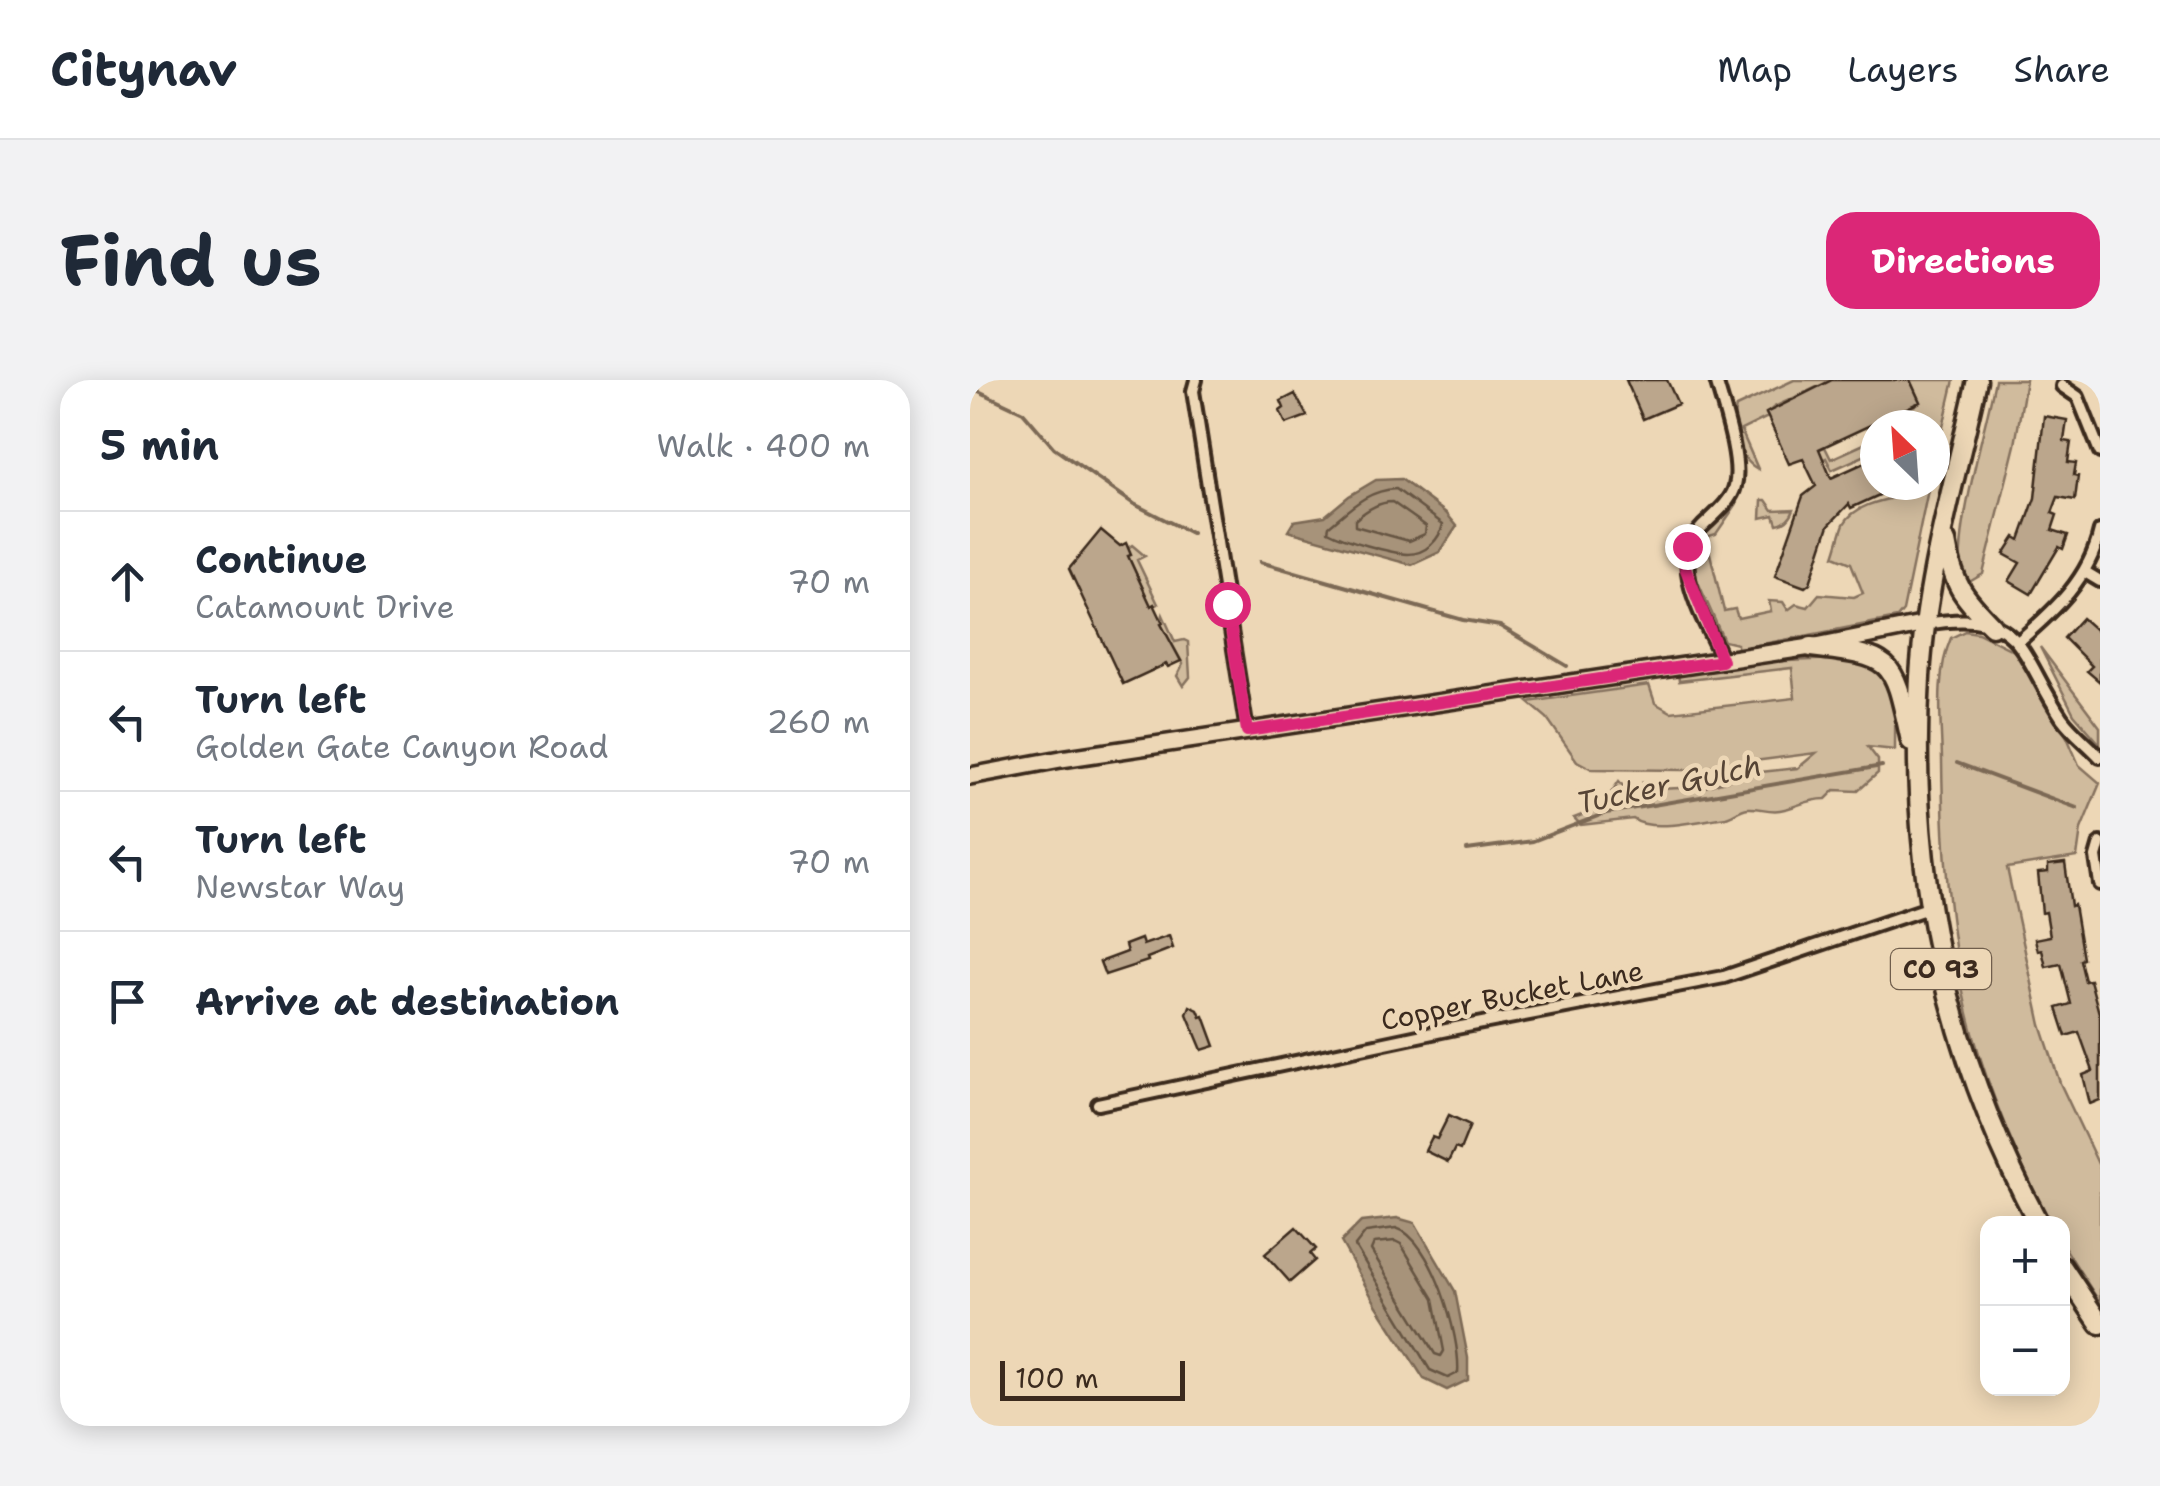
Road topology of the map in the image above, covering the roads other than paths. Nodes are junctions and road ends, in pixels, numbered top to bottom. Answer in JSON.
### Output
{"nodes":[{"id":1,"x":1196,"y":380,"type":"edge"},
{"id":2,"x":1716,"y":380,"type":"edge"},
{"id":3,"x":1978,"y":380,"type":"edge"},
{"id":4,"x":2062,"y":386,"type":"dead end"},
{"id":5,"x":2100,"y":452,"type":"edge"},
{"id":6,"x":1945,"y":529,"type":"junction"},
{"id":7,"x":2100,"y":531,"type":"edge"},
{"id":8,"x":2085,"y":572,"type":"junction"},
{"id":9,"x":2100,"y":581,"type":"edge"},
{"id":10,"x":1926,"y":624,"type":"junction"},
{"id":11,"x":1992,"y":626,"type":"junction"},
{"id":12,"x":2019,"y":641,"type":"junction"},
{"id":13,"x":1811,"y":647,"type":"junction"},
{"id":14,"x":1722,"y":661,"type":"junction"},
{"id":15,"x":1247,"y":731,"type":"junction"},
{"id":16,"x":2100,"y":757,"type":"edge"},
{"id":17,"x":970,"y":776,"type":"edge"},
{"id":18,"x":1919,"y":776,"type":"junction"},
{"id":19,"x":2100,"y":843,"type":"edge"},
{"id":20,"x":2100,"y":884,"type":"edge"},
{"id":21,"x":1928,"y":908,"type":"junction"},
{"id":22,"x":1098,"y":1104,"type":"dead end"},
{"id":23,"x":2035,"y":1216,"type":"edge"},
{"id":24,"x":2070,"y":1279,"type":"edge"},
{"id":25,"x":2100,"y":1324,"type":"edge"}],
"edges":[{"from":1,"to":15,"type":"street"},
{"from":2,"to":14,"type":"street"},
{"from":3,"to":6,"type":"highway","number":"CO 93"},
{"from":4,"to":5,"type":"street"},
{"from":6,"to":10,"type":"highway","number":"CO 93"},
{"from":6,"to":11,"type":"highway"},
{"from":7,"to":8,"type":"street"},
{"from":8,"to":9,"type":"street"},
{"from":8,"to":12,"type":"street"},
{"from":10,"to":11,"type":"street"},
{"from":10,"to":13,"type":"main road"},
{"from":10,"to":18,"type":"highway","number":"CO 93"},
{"from":11,"to":12,"type":"street"},
{"from":12,"to":16,"type":"street"},
{"from":13,"to":14,"type":"main road"},
{"from":13,"to":18,"type":"highway"},
{"from":14,"to":15,"type":"main road"},
{"from":15,"to":17,"type":"main road"},
{"from":18,"to":21,"type":"highway","number":"CO 93"},
{"from":19,"to":20,"type":"street"},
{"from":21,"to":22,"type":"street","name":"Copper Bucket Lane"},
{"from":21,"to":23,"type":"highway","number":"CO 93"},
{"from":24,"to":25,"type":"highway"}]}
